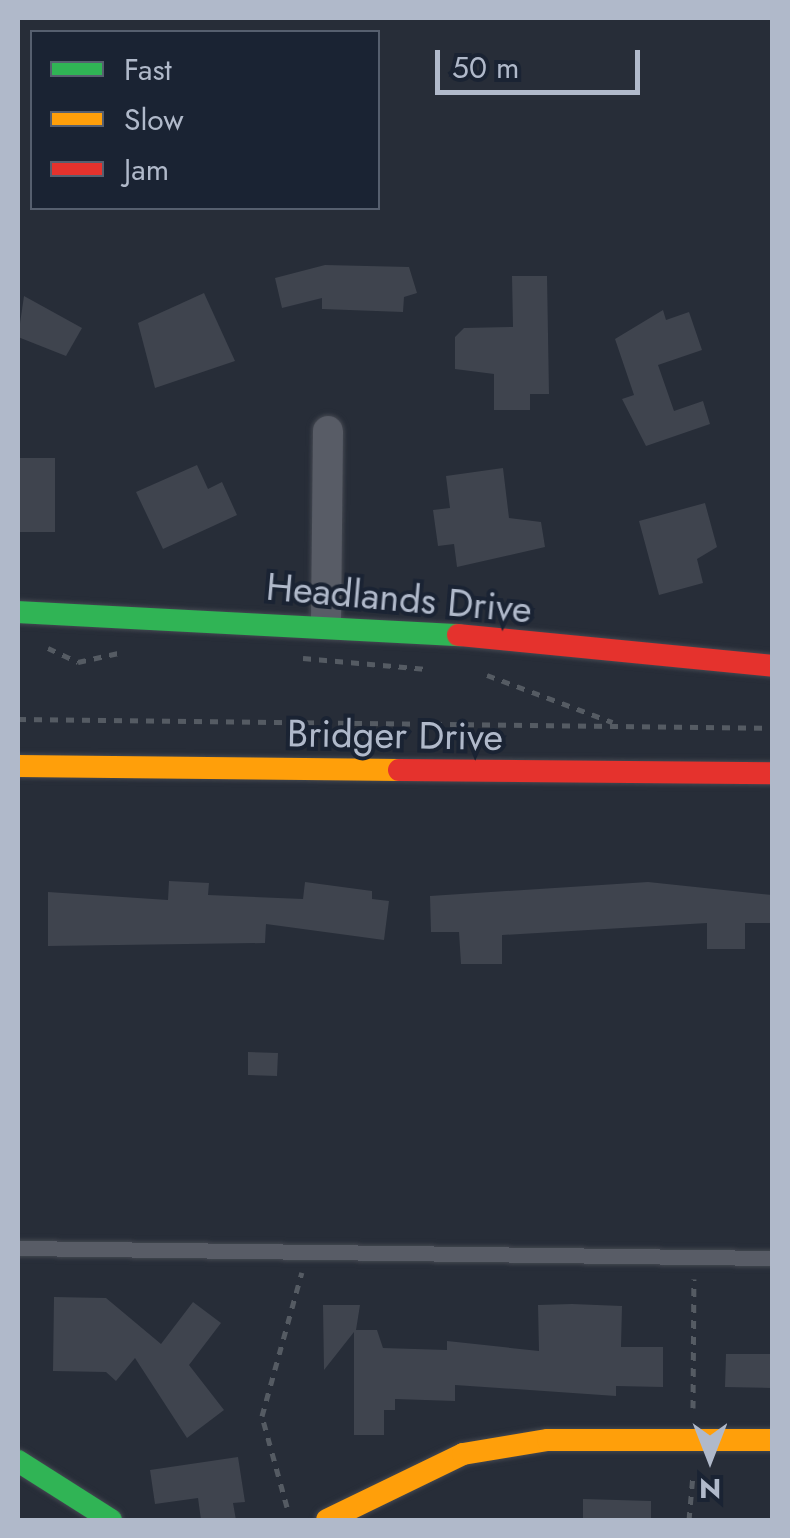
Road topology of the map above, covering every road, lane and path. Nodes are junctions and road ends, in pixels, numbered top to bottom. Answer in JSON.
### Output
{"nodes":[{"id":1,"x":328,"y":431,"type":"dead end"},
{"id":2,"x":18,"y":612,"type":"edge"},
{"id":3,"x":326,"y":622,"type":"junction"},
{"id":4,"x":33,"y":648,"type":"dead end"},
{"id":5,"x":142,"y":651,"type":"dead end"},
{"id":6,"x":286,"y":655,"type":"dead end"},
{"id":7,"x":772,"y":666,"type":"edge"},
{"id":8,"x":439,"y":670,"type":"dead end"},
{"id":9,"x":474,"y":674,"type":"dead end"},
{"id":10,"x":18,"y":718,"type":"edge"},
{"id":11,"x":615,"y":724,"type":"junction"},
{"id":12,"x":772,"y":728,"type":"edge"},
{"id":13,"x":18,"y":766,"type":"edge"},
{"id":14,"x":772,"y":773,"type":"edge"},
{"id":15,"x":18,"y":1248,"type":"edge"},
{"id":16,"x":303,"y":1252,"type":"junction"},
{"id":17,"x":772,"y":1258,"type":"edge"},
{"id":18,"x":694,"y":1276,"type":"dead end"},
{"id":19,"x":693,"y":1440,"type":"junction"},
{"id":20,"x":772,"y":1440,"type":"edge"},
{"id":21,"x":18,"y":1461,"type":"edge"},
{"id":22,"x":287,"y":1507,"type":"dead end"},
{"id":23,"x":111,"y":1520,"type":"edge"},
{"id":24,"x":327,"y":1520,"type":"edge"},
{"id":25,"x":689,"y":1520,"type":"edge"}],
"edges":[{"from":1,"to":3,"type":"street"},
{"from":2,"to":3,"type":"street","name":"Headlands Drive"},
{"from":3,"to":7,"type":"street","name":"Headlands Drive"},
{"from":4,"to":5,"type":"path"},
{"from":6,"to":8,"type":"path"},
{"from":9,"to":11,"type":"path"},
{"from":10,"to":11,"type":"path"},
{"from":11,"to":12,"type":"path"},
{"from":13,"to":14,"type":"street","name":"Bridger Drive"},
{"from":15,"to":16,"type":"lane"},
{"from":16,"to":17,"type":"lane"},
{"from":16,"to":22,"type":"path"},
{"from":18,"to":19,"type":"path"},
{"from":19,"to":20,"type":"street"},
{"from":19,"to":24,"type":"street"},
{"from":19,"to":25,"type":"path"},
{"from":21,"to":23,"type":"street"}]}
